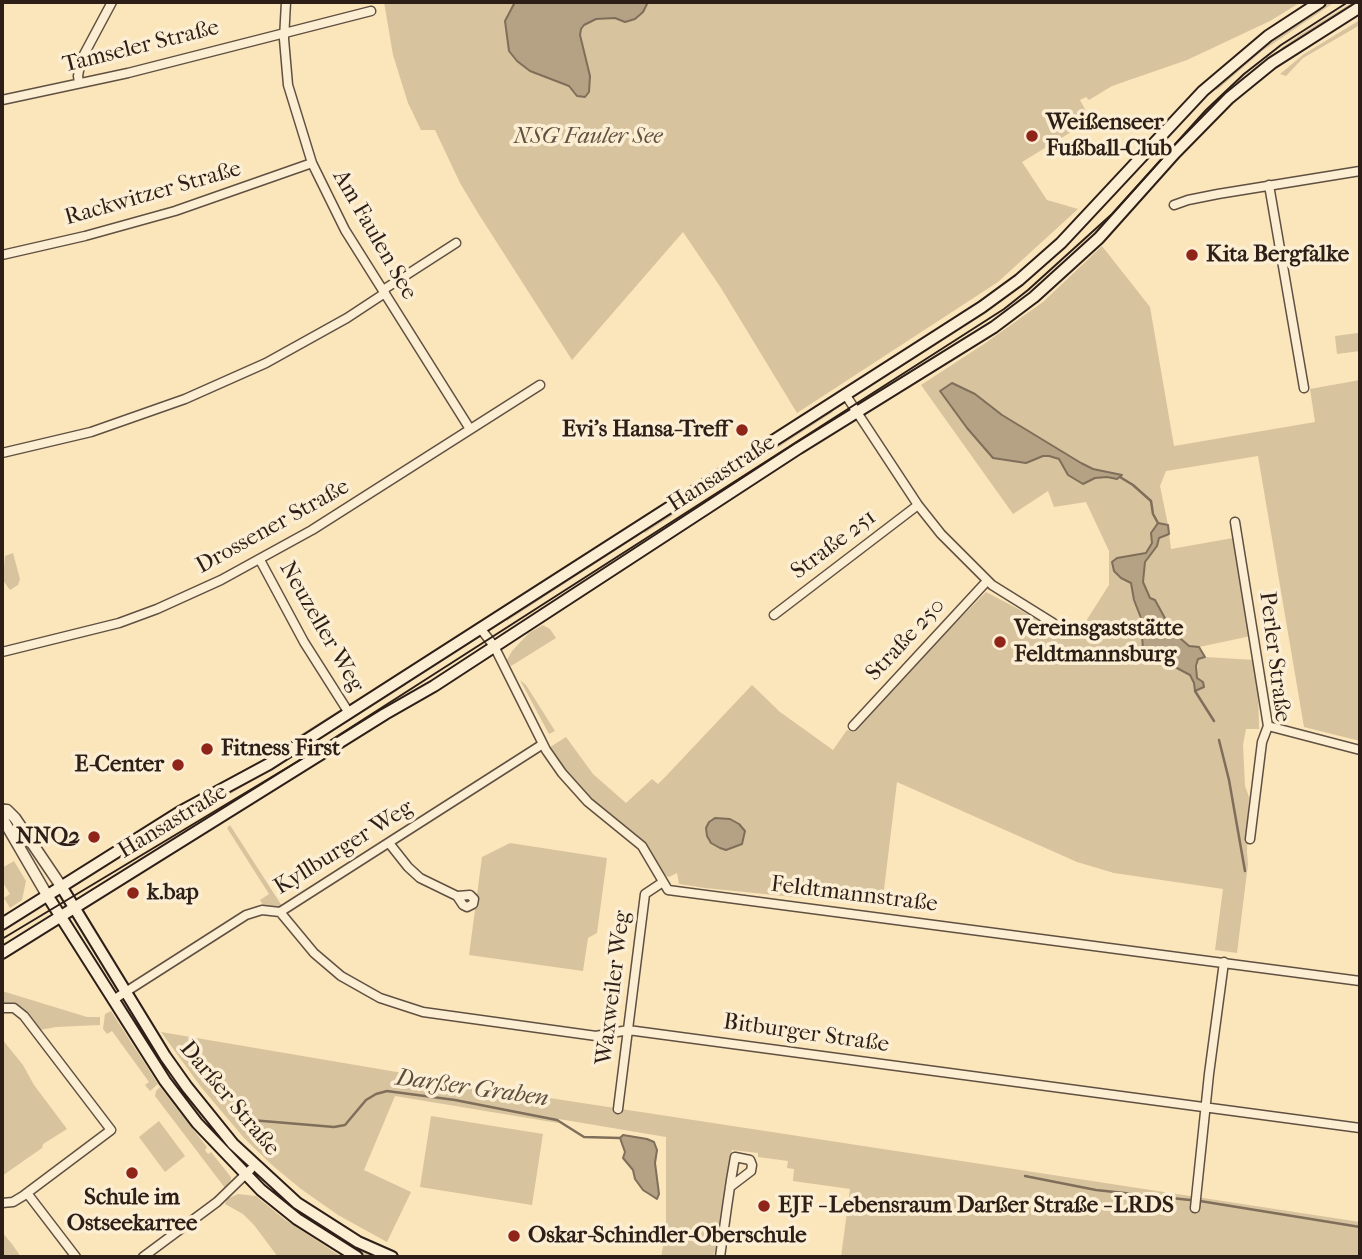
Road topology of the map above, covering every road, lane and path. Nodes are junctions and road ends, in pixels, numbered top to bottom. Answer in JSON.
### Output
{"nodes":[{"id":1,"x":111,"y":2,"type":"edge"},
{"id":2,"x":286,"y":2,"type":"edge"},
{"id":3,"x":1320,"y":2,"type":"edge"},
{"id":4,"x":1360,"y":7,"type":"edge"},
{"id":5,"x":371,"y":10,"type":"dead end"},
{"id":6,"x":285,"y":31,"type":"junction"},
{"id":7,"x":79,"y":83,"type":"junction"},
{"id":8,"x":2,"y":100,"type":"edge"},
{"id":9,"x":312,"y":163,"type":"junction"},
{"id":10,"x":1360,"y":171,"type":"edge"},
{"id":11,"x":1269,"y":185,"type":"junction"},
{"id":12,"x":1174,"y":205,"type":"dead end"},
{"id":13,"x":456,"y":243,"type":"dead end"},
{"id":14,"x":2,"y":254,"type":"edge"},
{"id":15,"x":384,"y":292,"type":"junction"},
{"id":16,"x":540,"y":385,"type":"dead end"},
{"id":17,"x":1304,"y":388,"type":"dead end"},
{"id":18,"x":845,"y":394,"type":"junction"},
{"id":19,"x":858,"y":414,"type":"junction"},
{"id":20,"x":470,"y":429,"type":"junction"},
{"id":21,"x":2,"y":453,"type":"edge"},
{"id":22,"x":918,"y":505,"type":"junction"},
{"id":23,"x":1235,"y":522,"type":"dead end"},
{"id":24,"x":260,"y":560,"type":"junction"},
{"id":25,"x":987,"y":581,"type":"junction"},
{"id":26,"x":774,"y":615,"type":"dead end"},
{"id":27,"x":1053,"y":623,"type":"dead end"},
{"id":28,"x":480,"y":628,"type":"junction"},
{"id":29,"x":494,"y":646,"type":"junction"},
{"id":30,"x":2,"y":652,"type":"edge"},
{"id":31,"x":349,"y":713,"type":"junction"},
{"id":32,"x":853,"y":726,"type":"dead end"},
{"id":33,"x":1268,"y":726,"type":"junction"},
{"id":34,"x":543,"y":744,"type":"junction"},
{"id":35,"x":1360,"y":750,"type":"edge"},
{"id":36,"x":2,"y":809,"type":"edge"},
{"id":37,"x":1250,"y":839,"type":"dead end"},
{"id":38,"x":389,"y":843,"type":"junction"},
{"id":39,"x":663,"y":882,"type":"junction"},
{"id":40,"x":61,"y":886,"type":"junction"},
{"id":41,"x":47,"y":895,"type":"junction"},
{"id":42,"x":457,"y":896,"type":"dead end"},
{"id":43,"x":75,"y":907,"type":"junction"},
{"id":44,"x":280,"y":912,"type":"junction"},
{"id":45,"x":60,"y":916,"type":"junction"},
{"id":46,"x":2,"y":924,"type":"edge"},
{"id":47,"x":2,"y":953,"type":"edge"},
{"id":48,"x":1224,"y":962,"type":"junction"},
{"id":49,"x":1360,"y":981,"type":"edge"},
{"id":50,"x":125,"y":992,"type":"junction"},
{"id":51,"x":113,"y":1000,"type":"junction"},
{"id":52,"x":2,"y":1008,"type":"edge"},
{"id":53,"x":628,"y":1030,"type":"junction"},
{"id":54,"x":1207,"y":1107,"type":"junction"},
{"id":55,"x":618,"y":1109,"type":"dead end"},
{"id":56,"x":1360,"y":1128,"type":"edge"},
{"id":57,"x":254,"y":1166,"type":"junction"},
{"id":58,"x":245,"y":1175,"type":"junction"},
{"id":59,"x":730,"y":1186,"type":"dead end"},
{"id":60,"x":27,"y":1193,"type":"junction"},
{"id":61,"x":2,"y":1203,"type":"edge"},
{"id":62,"x":1195,"y":1208,"type":"dead end"},
{"id":63,"x":76,"y":1257,"type":"edge"},
{"id":64,"x":143,"y":1257,"type":"edge"},
{"id":65,"x":358,"y":1257,"type":"edge"},
{"id":66,"x":392,"y":1257,"type":"edge"},
{"id":67,"x":720,"y":1257,"type":"edge"}],
"edges":[{"from":1,"to":7,"type":"street"},
{"from":2,"to":6,"type":"street","name":"Am Faulen See"},
{"from":3,"to":18,"type":"main road","name":"Hansastraße"},
{"from":4,"to":19,"type":"main road","name":"Hansastraße"},
{"from":5,"to":6,"type":"street","name":"Tamseler Straße"},
{"from":6,"to":7,"type":"street","name":"Tamseler Straße"},
{"from":6,"to":9,"type":"street","name":"Am Faulen See"},
{"from":7,"to":8,"type":"street","name":"Tamseler Straße"},
{"from":9,"to":14,"type":"street","name":"Rackwitzer Straße"},
{"from":9,"to":15,"type":"street","name":"Am Faulen See"},
{"from":10,"to":11,"type":"street"},
{"from":11,"to":12,"type":"street"},
{"from":11,"to":17,"type":"street"},
{"from":13,"to":15,"type":"street"},
{"from":15,"to":20,"type":"street","name":"Am Faulen See"},
{"from":15,"to":21,"type":"street"},
{"from":16,"to":20,"type":"street","name":"Drossener Straße"},
{"from":18,"to":19,"type":"street"},
{"from":18,"to":28,"type":"main road","name":"Hansastraße"},
{"from":19,"to":22,"type":"street"},
{"from":19,"to":29,"type":"main road","name":"Hansastraße"},
{"from":20,"to":24,"type":"street","name":"Drossener Straße"},
{"from":22,"to":25,"type":"street"},
{"from":22,"to":26,"type":"street","name":"Straße 251"},
{"from":23,"to":33,"type":"street","name":"Perler Straße"},
{"from":24,"to":30,"type":"street","name":"Drossener Straße"},
{"from":24,"to":31,"type":"street","name":"Neuzeller Weg"},
{"from":25,"to":27,"type":"street"},
{"from":25,"to":32,"type":"street","name":"Straße 250"},
{"from":28,"to":29,"type":"street"},
{"from":28,"to":31,"type":"main road","name":"Hansastraße"},
{"from":29,"to":34,"type":"street"},
{"from":29,"to":43,"type":"main road","name":"Hansastraße"},
{"from":31,"to":40,"type":"main road","name":"Hansastraße"},
{"from":33,"to":35,"type":"street"},
{"from":33,"to":37,"type":"street","name":"Perler Straße"},
{"from":34,"to":38,"type":"street","name":"Kyllburger Weg"},
{"from":34,"to":39,"type":"street"},
{"from":36,"to":40,"type":"street"},
{"from":36,"to":41,"type":"street"},
{"from":38,"to":42,"type":"street"},
{"from":38,"to":44,"type":"street","name":"Kyllburger Weg"},
{"from":39,"to":48,"type":"street","name":"Feldtmannstraße"},
{"from":39,"to":53,"type":"street","name":"Waxweiler Weg"},
{"from":40,"to":41,"type":"main road","name":"Hansastraße"},
{"from":40,"to":43,"type":"main road","name":"Darßer Straße"},
{"from":41,"to":45,"type":"main road","name":"Darßer Straße"},
{"from":41,"to":46,"type":"main road","name":"Hansastraße"},
{"from":43,"to":45,"type":"main road","name":"Hansastraße"},
{"from":43,"to":50,"type":"main road","name":"Darßer Straße"},
{"from":44,"to":50,"type":"street","name":"Kyllburger Weg"},
{"from":44,"to":53,"type":"street","name":"Bitburger Straße"},
{"from":45,"to":47,"type":"main road","name":"Hansastraße"},
{"from":45,"to":51,"type":"main road","name":"Darßer Straße"},
{"from":48,"to":49,"type":"street","name":"Feldtmannstraße"},
{"from":48,"to":54,"type":"street"},
{"from":50,"to":51,"type":"street"},
{"from":50,"to":57,"type":"main road","name":"Darßer Straße"},
{"from":51,"to":58,"type":"main road","name":"Darßer Straße"},
{"from":52,"to":60,"type":"street"},
{"from":53,"to":54,"type":"street","name":"Bitburger Straße"},
{"from":53,"to":55,"type":"street","name":"Waxweiler Weg"},
{"from":54,"to":56,"type":"street","name":"Bitburger Straße"},
{"from":54,"to":62,"type":"street"},
{"from":57,"to":58,"type":"street"},
{"from":57,"to":66,"type":"main road","name":"Darßer Straße"},
{"from":58,"to":64,"type":"street"},
{"from":58,"to":65,"type":"main road","name":"Darßer Straße"},
{"from":59,"to":67,"type":"street"},
{"from":60,"to":61,"type":"street"},
{"from":60,"to":63,"type":"street"}]}
